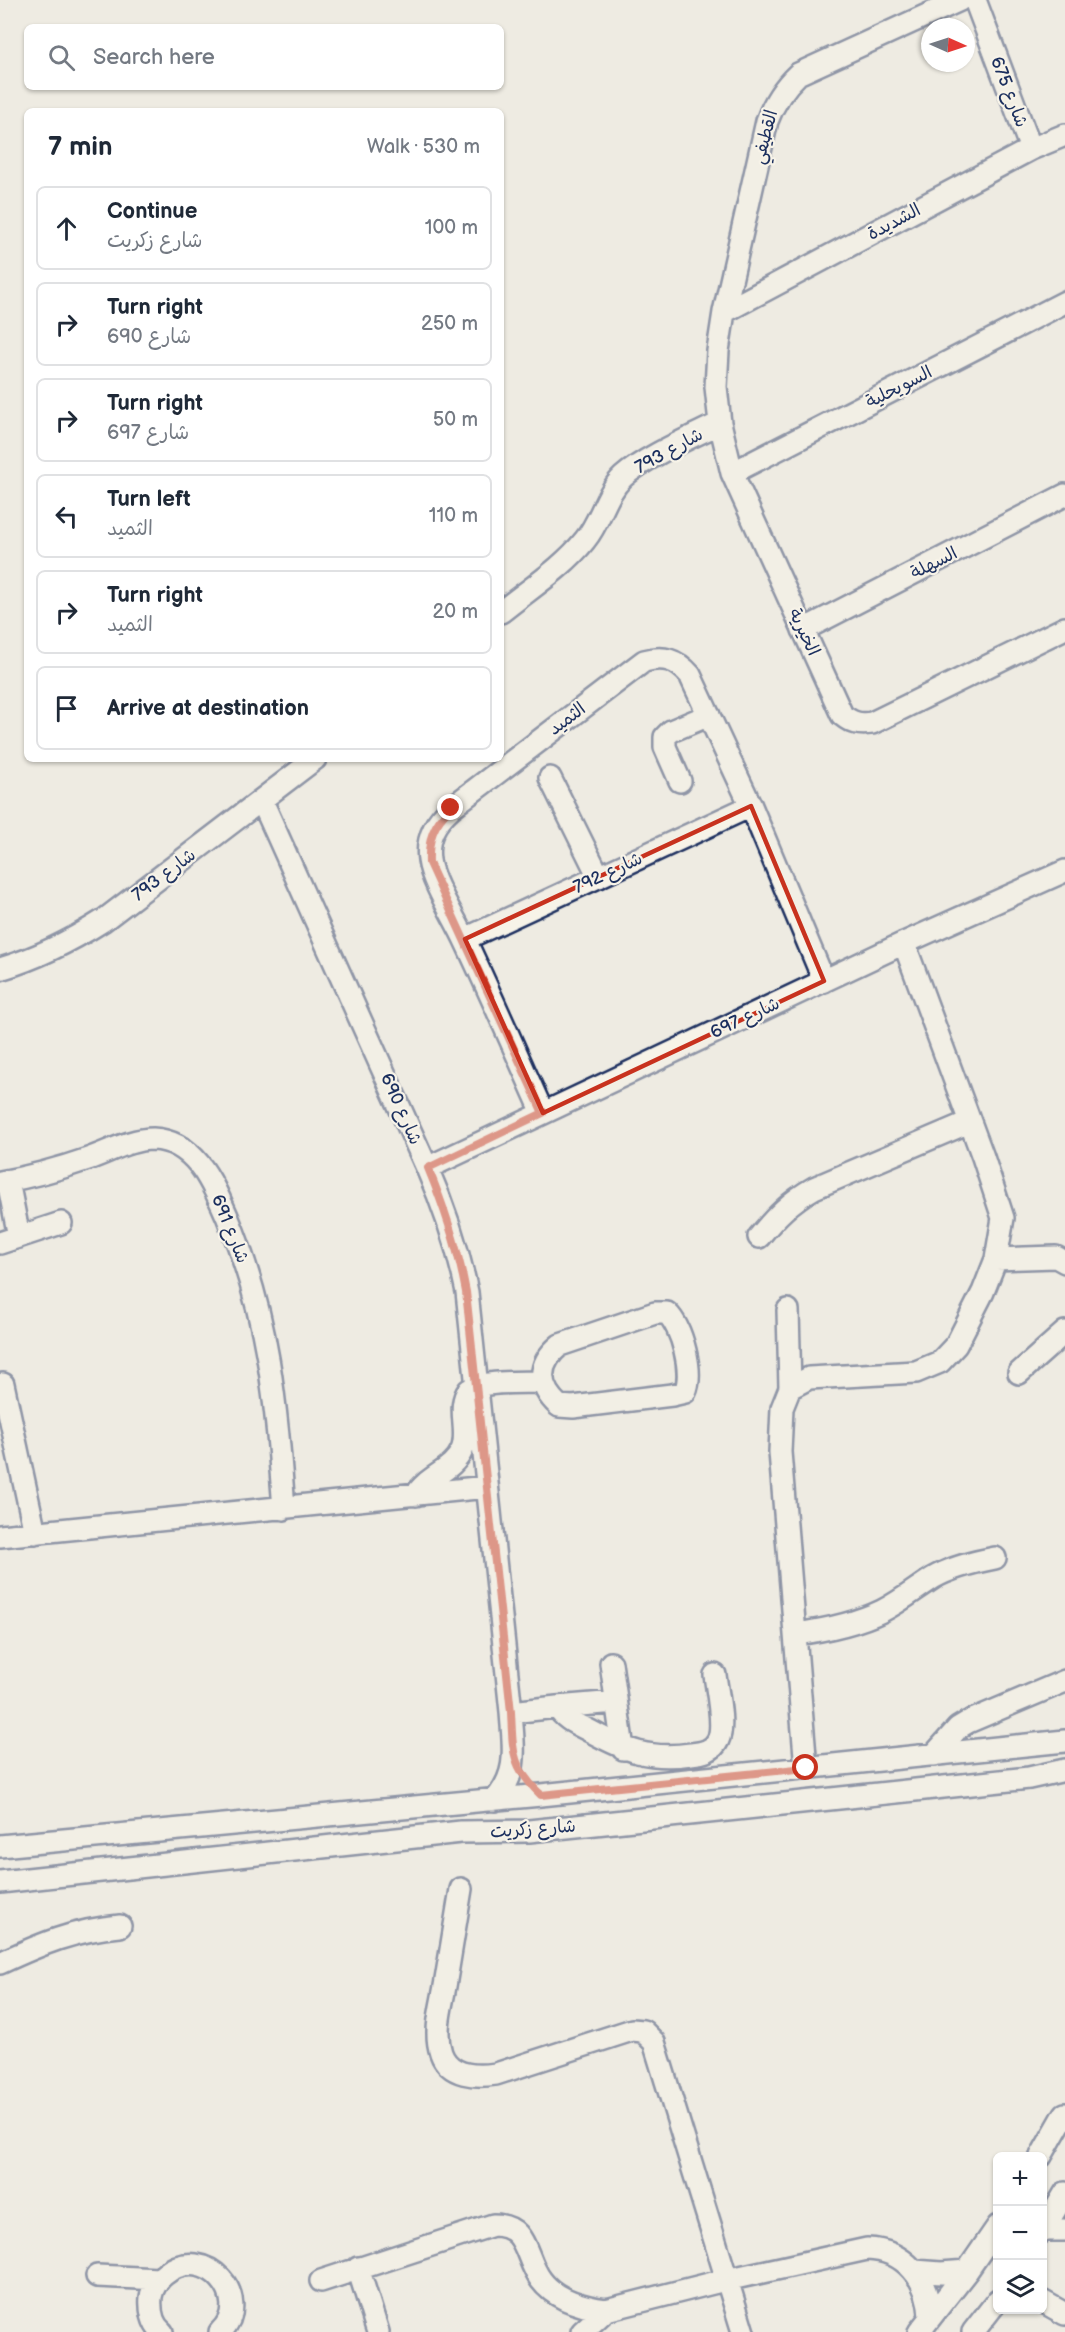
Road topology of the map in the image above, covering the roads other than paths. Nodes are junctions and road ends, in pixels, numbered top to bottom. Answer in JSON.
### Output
{"nodes":[{"id":1,"x":960,"y":0,"type":"edge"},
{"id":2,"x":975,"y":0,"type":"edge"},
{"id":3,"x":1065,"y":135,"type":"edge"},
{"id":4,"x":1031,"y":149,"type":"junction"},
{"id":5,"x":1065,"y":302,"type":"edge"},
{"id":6,"x":724,"y":312,"type":"junction"},
{"id":7,"x":720,"y":423,"type":"junction"},
{"id":8,"x":732,"y":473,"type":"junction"},
{"id":9,"x":1065,"y":495,"type":"edge"},
{"id":10,"x":504,"y":610,"type":"edge"},
{"id":11,"x":1065,"y":628,"type":"edge"},
{"id":12,"x":803,"y":630,"type":"junction"},
{"id":13,"x":709,"y":715,"type":"junction"},
{"id":14,"x":311,"y":762,"type":"edge"},
{"id":15,"x":550,"y":778,"type":"dead end"},
{"id":16,"x":680,"y":781,"type":"dead end"},
{"id":17,"x":262,"y":801,"type":"junction"},
{"id":18,"x":751,"y":806,"type":"junction"},
{"id":19,"x":1065,"y":871,"type":"edge"},
{"id":20,"x":598,"y":877,"type":"junction"},
{"id":21,"x":465,"y":939,"type":"junction"},
{"id":22,"x":904,"y":943,"type":"junction"},
{"id":23,"x":0,"y":969,"type":"edge"},
{"id":24,"x":824,"y":981,"type":"junction"},
{"id":25,"x":543,"y":1113,"type":"junction"},
{"id":26,"x":969,"y":1122,"type":"junction"},
{"id":27,"x":428,"y":1168,"type":"junction"},
{"id":28,"x":4,"y":1182,"type":"edge"},
{"id":29,"x":61,"y":1223,"type":"dead end"},
{"id":30,"x":759,"y":1237,"type":"dead end"},
{"id":31,"x":10,"y":1240,"type":"edge"},
{"id":32,"x":996,"y":1259,"type":"junction"},
{"id":33,"x":1065,"y":1262,"type":"edge"},
{"id":34,"x":788,"y":1310,"type":"dead end"},
{"id":35,"x":1065,"y":1332,"type":"edge"},
{"id":36,"x":1019,"y":1373,"type":"dead end"},
{"id":37,"x":543,"y":1382,"type":"junction"},
{"id":38,"x":3,"y":1384,"type":"dead end"},
{"id":39,"x":477,"y":1386,"type":"junction"},
{"id":40,"x":790,"y":1388,"type":"junction"},
{"id":41,"x":487,"y":1487,"type":"junction"},
{"id":42,"x":416,"y":1495,"type":"junction"},
{"id":43,"x":284,"y":1509,"type":"junction"},
{"id":44,"x":35,"y":1533,"type":"junction"},
{"id":45,"x":0,"y":1536,"type":"edge"},
{"id":46,"x":995,"y":1558,"type":"dead end"},
{"id":47,"x":796,"y":1634,"type":"junction"},
{"id":48,"x":611,"y":1663,"type":"dead end"},
{"id":49,"x":715,"y":1675,"type":"dead end"},
{"id":50,"x":1065,"y":1681,"type":"edge"},
{"id":51,"x":616,"y":1702,"type":"junction"},
{"id":52,"x":557,"y":1707,"type":"junction"},
{"id":53,"x":511,"y":1712,"type":"junction"},
{"id":54,"x":1065,"y":1741,"type":"edge"},
{"id":55,"x":622,"y":1749,"type":"junction"},
{"id":56,"x":934,"y":1755,"type":"junction"},
{"id":57,"x":513,"y":1757,"type":"junction"},
{"id":58,"x":806,"y":1768,"type":"junction"},
{"id":59,"x":1065,"y":1770,"type":"edge"},
{"id":60,"x":541,"y":1795,"type":"junction"},
{"id":61,"x":495,"y":1800,"type":"junction"},
{"id":62,"x":0,"y":1846,"type":"edge"},
{"id":63,"x":0,"y":1882,"type":"edge"},
{"id":64,"x":460,"y":1888,"type":"dead end"},
{"id":65,"x":120,"y":1926,"type":"dead end"},
{"id":66,"x":0,"y":1963,"type":"edge"},
{"id":67,"x":1065,"y":2114,"type":"edge"},
{"id":68,"x":1044,"y":2152,"type":"edge"},
{"id":69,"x":1065,"y":2193,"type":"edge"},
{"id":70,"x":1047,"y":2224,"type":"edge"},
{"id":71,"x":1065,"y":2230,"type":"edge"},
{"id":72,"x":1047,"y":2231,"type":"edge"},
{"id":73,"x":993,"y":2234,"type":"edge"},
{"id":74,"x":358,"y":2268,"type":"junction"},
{"id":75,"x":915,"y":2271,"type":"junction"},
{"id":76,"x":968,"y":2271,"type":"junction"},
{"id":77,"x":97,"y":2276,"type":"dead end"},
{"id":78,"x":159,"y":2279,"type":"junction"},
{"id":79,"x":727,"y":2280,"type":"junction"},
{"id":80,"x":321,"y":2281,"type":"dead end"},
{"id":81,"x":1047,"y":2304,"type":"edge"},
{"id":82,"x":993,"y":2306,"type":"edge"},
{"id":83,"x":606,"y":2310,"type":"junction"},
{"id":84,"x":1065,"y":2314,"type":"edge"},
{"id":85,"x":925,"y":2325,"type":"edge"},
{"id":86,"x":223,"y":2331,"type":"edge"},
{"id":87,"x":162,"y":2332,"type":"edge"},
{"id":88,"x":378,"y":2332,"type":"edge"},
{"id":89,"x":582,"y":2332,"type":"edge"},
{"id":90,"x":743,"y":2332,"type":"edge"},
{"id":91,"x":973,"y":2332,"type":"edge"}],
"edges":[{"from":1,"to":6,"type":"street","name":"القطيفي"},
{"from":2,"to":4,"type":"street","name":"شارع 675"},
{"from":3,"to":4,"type":"street","name":"الشديدة"},
{"from":4,"to":6,"type":"street","name":"الشديدة"},
{"from":5,"to":8,"type":"street","name":"السويحلية"},
{"from":6,"to":7,"type":"street","name":"الخيرية"},
{"from":7,"to":8,"type":"street","name":"الخيرية"},
{"from":7,"to":10,"type":"street","name":"شارع 793"},
{"from":8,"to":12,"type":"street","name":"الخيرية"},
{"from":9,"to":12,"type":"street","name":"السهلة"},
{"from":11,"to":12,"type":"street","name":"الخيرية"},
{"from":13,"to":16,"type":"street"},
{"from":13,"to":18,"type":"street","name":"الثميد"},
{"from":13,"to":21,"type":"street","name":"الثميد"},
{"from":14,"to":17,"type":"street","name":"شارع 793"},
{"from":15,"to":20,"type":"street"},
{"from":17,"to":23,"type":"street","name":"شارع 793"},
{"from":17,"to":27,"type":"street","name":"شارع 690"},
{"from":18,"to":20,"type":"street","name":"شارع 792"},
{"from":18,"to":24,"type":"street","name":"الثميد"},
{"from":19,"to":22,"type":"street","name":"شارع 697"},
{"from":20,"to":21,"type":"street","name":"شارع 792"},
{"from":21,"to":25,"type":"street","name":"الثميد"},
{"from":22,"to":24,"type":"street","name":"شارع 697"},
{"from":22,"to":26,"type":"street"},
{"from":24,"to":25,"type":"street","name":"شارع 697"},
{"from":25,"to":27,"type":"street","name":"شارع 697"},
{"from":26,"to":30,"type":"street"},
{"from":26,"to":32,"type":"street"},
{"from":27,"to":39,"type":"street","name":"شارع 690"},
{"from":28,"to":31,"type":"street"},
{"from":28,"to":43,"type":"street","name":"شارع 691"},
{"from":29,"to":31,"type":"street"},
{"from":32,"to":33,"type":"street"},
{"from":32,"to":40,"type":"street"},
{"from":34,"to":40,"type":"street"},
{"from":35,"to":36,"type":"street"},
{"from":37,"to":37,"type":"street"},
{"from":37,"to":39,"type":"street"},
{"from":38,"to":44,"type":"street"},
{"from":39,"to":41,"type":"street","name":"شارع 690"},
{"from":39,"to":42,"type":"street"},
{"from":40,"to":47,"type":"street"},
{"from":41,"to":42,"type":"street"},
{"from":41,"to":53,"type":"street","name":"شارع 690"},
{"from":42,"to":43,"type":"street"},
{"from":43,"to":44,"type":"street"},
{"from":44,"to":45,"type":"street"},
{"from":46,"to":47,"type":"street"},
{"from":47,"to":58,"type":"street"},
{"from":48,"to":51,"type":"street"},
{"from":49,"to":55,"type":"street"},
{"from":50,"to":56,"type":"street"},
{"from":51,"to":52,"type":"street"},
{"from":51,"to":55,"type":"street"},
{"from":52,"to":53,"type":"street"},
{"from":52,"to":55,"type":"street"},
{"from":53,"to":57,"type":"street","name":"شارع 690"},
{"from":54,"to":56,"type":"street","name":"شارع زكريت"},
{"from":56,"to":58,"type":"street","name":"شارع زكريت"},
{"from":57,"to":60,"type":"street","name":"شارع 690"},
{"from":57,"to":61,"type":"street","name":"شارع 690"},
{"from":58,"to":60,"type":"street","name":"شارع زكريت"},
{"from":59,"to":63,"type":"street","name":"شارع زكريت"},
{"from":60,"to":61,"type":"street","name":"شارع زكريت"},
{"from":61,"to":62,"type":"street","name":"شارع زكريت"},
{"from":64,"to":79,"type":"street"},
{"from":65,"to":66,"type":"street"},
{"from":67,"to":68,"type":"street"},
{"from":69,"to":70,"type":"street"},
{"from":71,"to":72,"type":"street"},
{"from":73,"to":76,"type":"street"},
{"from":74,"to":80,"type":"street"},
{"from":74,"to":83,"type":"street"},
{"from":74,"to":88,"type":"street"},
{"from":75,"to":76,"type":"street"},
{"from":75,"to":79,"type":"street"},
{"from":75,"to":85,"type":"street"},
{"from":76,"to":85,"type":"street"},
{"from":77,"to":78,"type":"street"},
{"from":78,"to":86,"type":"street"},
{"from":78,"to":87,"type":"street"},
{"from":79,"to":83,"type":"street"},
{"from":79,"to":90,"type":"street"},
{"from":81,"to":84,"type":"street"},
{"from":82,"to":91,"type":"street"},
{"from":83,"to":89,"type":"street"}]}
